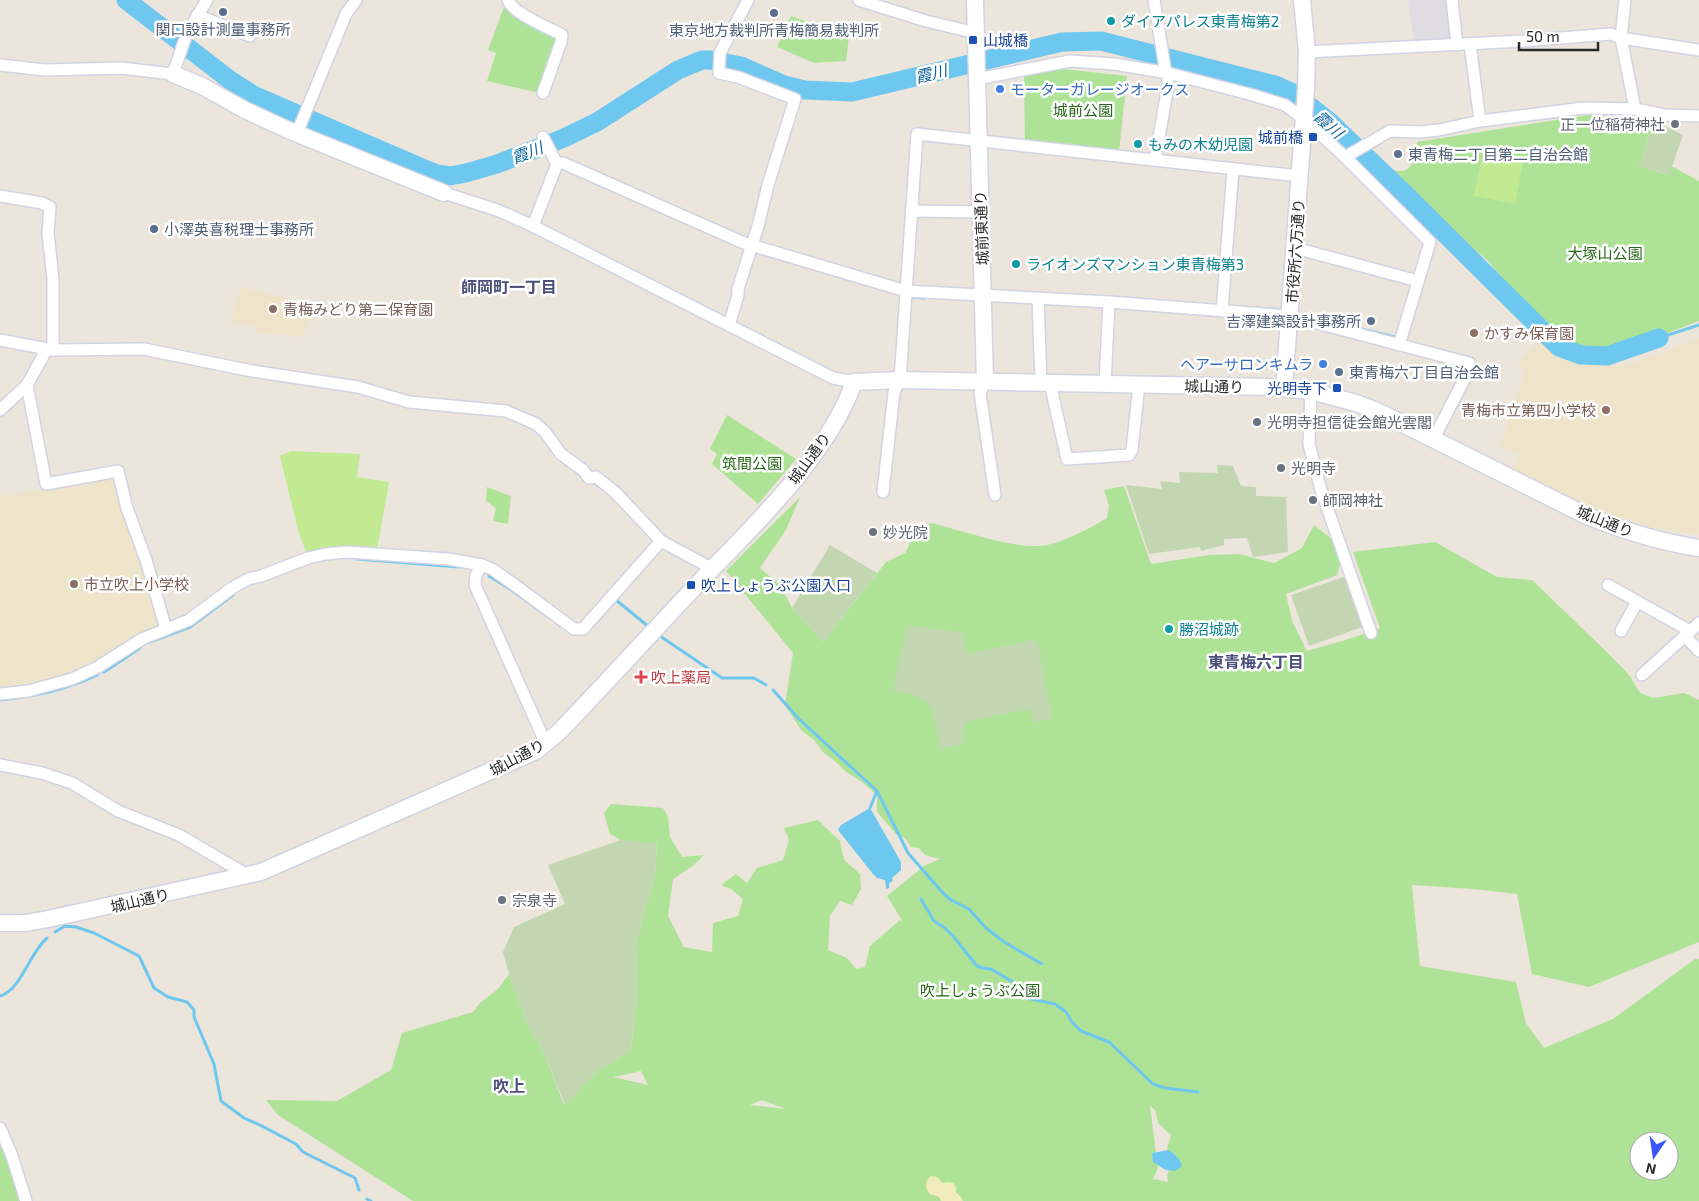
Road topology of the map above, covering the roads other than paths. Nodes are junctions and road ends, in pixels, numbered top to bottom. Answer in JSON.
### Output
{"nodes":[{"id":1,"x":207,"y":0,"type":"edge"},
{"id":2,"x":356,"y":0,"type":"edge"},
{"id":3,"x":508,"y":0,"type":"edge"},
{"id":4,"x":748,"y":0,"type":"edge"},
{"id":5,"x":860,"y":0,"type":"edge"},
{"id":6,"x":975,"y":0,"type":"edge"},
{"id":7,"x":1154,"y":0,"type":"edge"},
{"id":8,"x":1302,"y":0,"type":"edge"},
{"id":9,"x":1452,"y":0,"type":"edge"},
{"id":10,"x":1625,"y":0,"type":"edge"},
{"id":11,"x":197,"y":15,"type":"junction"},
{"id":12,"x":976,"y":33,"type":"junction"},
{"id":13,"x":250,"y":36,"type":"dead end"},
{"id":14,"x":1621,"y":38,"type":"junction"},
{"id":15,"x":1470,"y":44,"type":"junction"},
{"id":16,"x":1456,"y":45,"type":"junction"},
{"id":17,"x":1699,"y":50,"type":"edge"},
{"id":18,"x":1307,"y":52,"type":"junction"},
{"id":19,"x":0,"y":65,"type":"edge"},
{"id":20,"x":1166,"y":71,"type":"junction"},
{"id":21,"x":173,"y":74,"type":"junction"},
{"id":22,"x":977,"y":77,"type":"junction"},
{"id":23,"x":542,"y":93,"type":"dead end"},
{"id":24,"x":1635,"y":109,"type":"junction"},
{"id":25,"x":1304,"y":116,"type":"junction"},
{"id":26,"x":1699,"y":116,"type":"edge"},
{"id":27,"x":1480,"y":121,"type":"junction"},
{"id":28,"x":299,"y":129,"type":"junction"},
{"id":29,"x":543,"y":137,"type":"dead end"},
{"id":30,"x":978,"y":140,"type":"junction"},
{"id":31,"x":1347,"y":156,"type":"junction"},
{"id":32,"x":1155,"y":160,"type":"junction"},
{"id":33,"x":557,"y":164,"type":"junction"},
{"id":34,"x":1233,"y":169,"type":"junction"},
{"id":35,"x":1300,"y":176,"type":"junction"},
{"id":36,"x":444,"y":192,"type":"joint"},
{"id":37,"x":0,"y":196,"type":"edge"},
{"id":38,"x":912,"y":212,"type":"junction"},
{"id":39,"x":981,"y":212,"type":"junction"},
{"id":40,"x":533,"y":226,"type":"junction"},
{"id":41,"x":751,"y":245,"type":"junction"},
{"id":42,"x":1295,"y":248,"type":"junction"},
{"id":43,"x":1418,"y":281,"type":"junction"},
{"id":44,"x":906,"y":291,"type":"junction"},
{"id":45,"x":983,"y":295,"type":"junction"},
{"id":46,"x":1038,"y":298,"type":"junction"},
{"id":47,"x":1109,"y":302,"type":"junction"},
{"id":48,"x":1223,"y":307,"type":"junction"},
{"id":49,"x":1290,"y":312,"type":"junction"},
{"id":50,"x":729,"y":325,"type":"junction"},
{"id":51,"x":0,"y":340,"type":"edge"},
{"id":52,"x":1400,"y":342,"type":"junction"},
{"id":53,"x":50,"y":349,"type":"junction"},
{"id":54,"x":900,"y":380,"type":"junction"},
{"id":55,"x":854,"y":382,"type":"junction"},
{"id":56,"x":985,"y":382,"type":"junction"},
{"id":57,"x":1045,"y":383,"type":"junction"},
{"id":58,"x":1105,"y":384,"type":"junction"},
{"id":59,"x":1139,"y":384,"type":"junction"},
{"id":60,"x":27,"y":385,"type":"junction"},
{"id":61,"x":1284,"y":388,"type":"junction"},
{"id":62,"x":1311,"y":391,"type":"junction"},
{"id":63,"x":0,"y":410,"type":"edge"},
{"id":64,"x":1434,"y":438,"type":"junction"},
{"id":65,"x":883,"y":492,"type":"dead end"},
{"id":66,"x":996,"y":495,"type":"dead end"},
{"id":67,"x":661,"y":541,"type":"junction"},
{"id":68,"x":1699,"y":548,"type":"edge"},
{"id":69,"x":482,"y":565,"type":"junction"},
{"id":70,"x":712,"y":569,"type":"junction"},
{"id":71,"x":1608,"y":584,"type":"dead end"},
{"id":72,"x":1637,"y":602,"type":"junction"},
{"id":73,"x":166,"y":629,"type":"junction"},
{"id":74,"x":1692,"y":630,"type":"edge"},
{"id":75,"x":1621,"y":631,"type":"dead end"},
{"id":76,"x":1372,"y":633,"type":"dead end"},
{"id":77,"x":1699,"y":651,"type":"edge"},
{"id":78,"x":1642,"y":675,"type":"dead end"},
{"id":79,"x":0,"y":694,"type":"edge"},
{"id":80,"x":546,"y":744,"type":"junction"},
{"id":81,"x":0,"y":765,"type":"edge"},
{"id":82,"x":250,"y":876,"type":"junction"},
{"id":83,"x":0,"y":923,"type":"edge"},
{"id":84,"x":0,"y":1128,"type":"edge"},
{"id":85,"x":26,"y":1201,"type":"edge"}],
"edges":[{"from":1,"to":11,"type":"street"},
{"from":2,"to":28,"type":"street"},
{"from":3,"to":23,"type":"street"},
{"from":4,"to":41,"type":"street"},
{"from":5,"to":12,"type":"street"},
{"from":6,"to":12,"type":"street"},
{"from":7,"to":20,"type":"street"},
{"from":8,"to":18,"type":"street"},
{"from":9,"to":16,"type":"street"},
{"from":10,"to":14,"type":"street"},
{"from":11,"to":13,"type":"street"},
{"from":11,"to":21,"type":"street"},
{"from":12,"to":22,"type":"street"},
{"from":14,"to":15,"type":"street"},
{"from":14,"to":17,"type":"street"},
{"from":14,"to":24,"type":"street"},
{"from":15,"to":16,"type":"street"},
{"from":15,"to":27,"type":"street"},
{"from":16,"to":18,"type":"street"},
{"from":18,"to":25,"type":"street"},
{"from":19,"to":21,"type":"street"},
{"from":20,"to":22,"type":"street"},
{"from":20,"to":25,"type":"street"},
{"from":20,"to":32,"type":"street"},
{"from":21,"to":28,"type":"street"},
{"from":22,"to":30,"type":"street","name":"城前東通り"},
{"from":24,"to":26,"type":"street"},
{"from":24,"to":27,"type":"street"},
{"from":25,"to":31,"type":"street"},
{"from":25,"to":35,"type":"street","name":"市役所六万通り"},
{"from":27,"to":31,"type":"street"},
{"from":28,"to":36,"type":"street"},
{"from":29,"to":33,"type":"street"},
{"from":30,"to":32,"type":"street"},
{"from":30,"to":38,"type":"street"},
{"from":30,"to":39,"type":"street","name":"城前東通り"},
{"from":31,"to":43,"type":"street"},
{"from":32,"to":34,"type":"street"},
{"from":33,"to":40,"type":"street"},
{"from":33,"to":41,"type":"street"},
{"from":34,"to":35,"type":"street"},
{"from":34,"to":48,"type":"street"},
{"from":35,"to":42,"type":"street","name":"市役所六万通り"},
{"from":36,"to":40,"type":"street"},
{"from":37,"to":53,"type":"street"},
{"from":38,"to":39,"type":"street"},
{"from":38,"to":44,"type":"street"},
{"from":39,"to":45,"type":"street","name":"城前東通り"},
{"from":40,"to":50,"type":"street"},
{"from":41,"to":44,"type":"street"},
{"from":41,"to":50,"type":"street"},
{"from":42,"to":43,"type":"street"},
{"from":42,"to":49,"type":"street","name":"市役所六万通り"},
{"from":43,"to":52,"type":"street"},
{"from":44,"to":45,"type":"street"},
{"from":44,"to":54,"type":"street"},
{"from":45,"to":46,"type":"street"},
{"from":45,"to":56,"type":"street","name":"城前東通り"},
{"from":46,"to":47,"type":"street"},
{"from":46,"to":57,"type":"street"},
{"from":47,"to":48,"type":"street"},
{"from":47,"to":58,"type":"street"},
{"from":48,"to":49,"type":"street"},
{"from":49,"to":52,"type":"street"},
{"from":49,"to":61,"type":"street","name":"市役所六万通り"},
{"from":50,"to":55,"type":"street"},
{"from":51,"to":53,"type":"street"},
{"from":52,"to":64,"type":"street"},
{"from":53,"to":60,"type":"street"},
{"from":53,"to":67,"type":"street"},
{"from":54,"to":55,"type":"street","name":"城山通り"},
{"from":54,"to":56,"type":"street","name":"城山通り"},
{"from":54,"to":65,"type":"street"},
{"from":55,"to":70,"type":"street","name":"城山通り"},
{"from":56,"to":57,"type":"street","name":"城山通り"},
{"from":56,"to":66,"type":"street"},
{"from":57,"to":58,"type":"street","name":"城山通り"},
{"from":57,"to":59,"type":"street"},
{"from":58,"to":59,"type":"street","name":"城山通り"},
{"from":59,"to":61,"type":"street","name":"城山通り"},
{"from":60,"to":63,"type":"street"},
{"from":60,"to":73,"type":"street"},
{"from":61,"to":62,"type":"street","name":"城山通り"},
{"from":62,"to":64,"type":"street","name":"城山通り"},
{"from":62,"to":76,"type":"street"},
{"from":64,"to":68,"type":"street","name":"城山通り"},
{"from":67,"to":69,"type":"street"},
{"from":67,"to":70,"type":"street"},
{"from":69,"to":73,"type":"street"},
{"from":69,"to":80,"type":"street"},
{"from":70,"to":80,"type":"street","name":"城山通り"},
{"from":71,"to":72,"type":"street"},
{"from":72,"to":74,"type":"street"},
{"from":72,"to":75,"type":"street"},
{"from":73,"to":79,"type":"street"},
{"from":74,"to":77,"type":"street"},
{"from":74,"to":78,"type":"street"},
{"from":80,"to":82,"type":"street","name":"城山通り"},
{"from":81,"to":82,"type":"street"},
{"from":82,"to":83,"type":"street","name":"城山通り"},
{"from":84,"to":85,"type":"street"}]}
